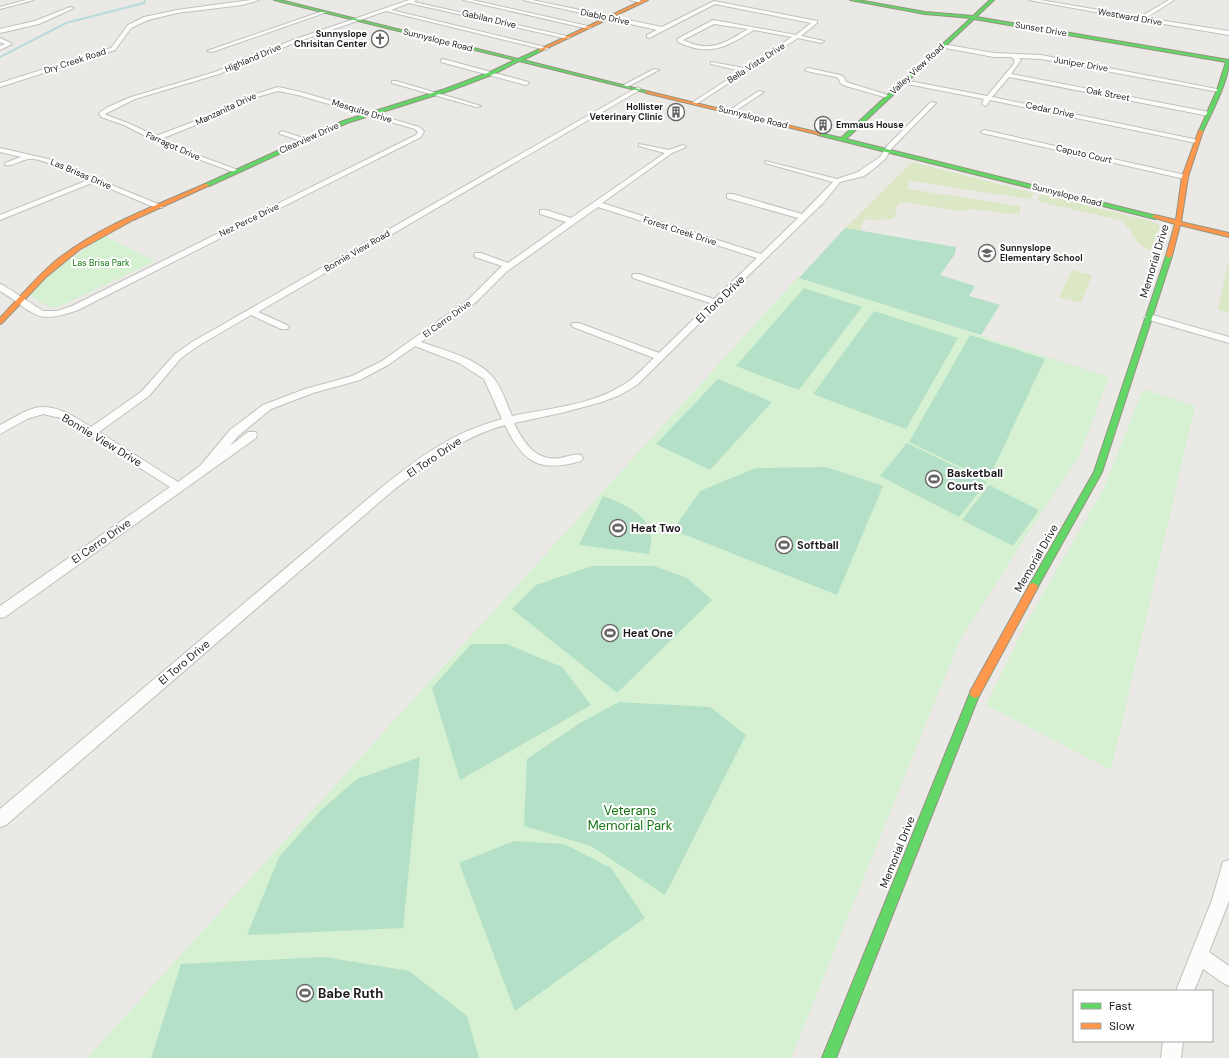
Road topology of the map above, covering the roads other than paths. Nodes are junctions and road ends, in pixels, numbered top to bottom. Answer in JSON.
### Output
{"nodes":[{"id":1,"x":32,"y":0,"type":"edge"},
{"id":2,"x":257,"y":0,"type":"edge"},
{"id":3,"x":276,"y":0,"type":"edge"},
{"id":4,"x":465,"y":0,"type":"edge"},
{"id":5,"x":525,"y":0,"type":"edge"},
{"id":6,"x":632,"y":0,"type":"edge"},
{"id":7,"x":852,"y":0,"type":"edge"},
{"id":8,"x":992,"y":0,"type":"edge"},
{"id":9,"x":1031,"y":0,"type":"edge"},
{"id":10,"x":1172,"y":0,"type":"edge"},
{"id":11,"x":412,"y":1,"type":"edge"},
{"id":12,"x":644,"y":1,"type":"edge"},
{"id":13,"x":0,"y":3,"type":"edge"},
{"id":14,"x":8,"y":6,"type":"junction"},
{"id":15,"x":0,"y":8,"type":"edge"},
{"id":16,"x":72,"y":8,"type":"dead end"},
{"id":17,"x":1086,"y":9,"type":"junction"},
{"id":18,"x":385,"y":10,"type":"junction"},
{"id":19,"x":325,"y":12,"type":"junction"},
{"id":20,"x":1080,"y":16,"type":"dead end"},
{"id":21,"x":972,"y":17,"type":"junction"},
{"id":22,"x":609,"y":18,"type":"junction"},
{"id":23,"x":1140,"y":19,"type":"junction"},
{"id":24,"x":358,"y":20,"type":"junction"},
{"id":25,"x":589,"y":27,"type":"junction"},
{"id":26,"x":753,"y":28,"type":"junction"},
{"id":27,"x":662,"y":29,"type":"junction"},
{"id":28,"x":0,"y":31,"type":"edge"},
{"id":29,"x":1229,"y":33,"type":"edge"},
{"id":30,"x":649,"y":36,"type":"dead end"},
{"id":31,"x":796,"y":36,"type":"junction"},
{"id":32,"x":568,"y":37,"type":"junction"},
{"id":33,"x":0,"y":40,"type":"edge"},
{"id":34,"x":821,"y":41,"type":"dead end"},
{"id":35,"x":942,"y":46,"type":"junction"},
{"id":36,"x":0,"y":48,"type":"edge"},
{"id":37,"x":546,"y":48,"type":"junction"},
{"id":38,"x":210,"y":51,"type":"dead end"},
{"id":39,"x":1013,"y":56,"type":"junction"},
{"id":40,"x":520,"y":60,"type":"junction"},
{"id":41,"x":1229,"y":60,"type":"edge"},
{"id":42,"x":443,"y":61,"type":"dead end"},
{"id":43,"x":714,"y":63,"type":"dead end"},
{"id":44,"x":656,"y":70,"type":"dead end"},
{"id":45,"x":745,"y":70,"type":"junction"},
{"id":46,"x":808,"y":70,"type":"dead end"},
{"id":47,"x":492,"y":74,"type":"junction"},
{"id":48,"x":1008,"y":75,"type":"junction"},
{"id":49,"x":394,"y":82,"type":"dead end"},
{"id":50,"x":904,"y":82,"type":"junction"},
{"id":51,"x":526,"y":83,"type":"dead end"},
{"id":52,"x":0,"y":85,"type":"edge"},
{"id":53,"x":625,"y":86,"type":"junction"},
{"id":54,"x":638,"y":89,"type":"junction"},
{"id":55,"x":1219,"y":90,"type":"junction"},
{"id":56,"x":761,"y":92,"type":"dead end"},
{"id":57,"x":299,"y":93,"type":"joint"},
{"id":58,"x":436,"y":94,"type":"junction"},
{"id":59,"x":888,"y":96,"type":"junction"},
{"id":60,"x":988,"y":98,"type":"junction"},
{"id":61,"x":1012,"y":102,"type":"junction"},
{"id":62,"x":695,"y":103,"type":"junction"},
{"id":63,"x":933,"y":103,"type":"dead end"},
{"id":64,"x":478,"y":106,"type":"dead end"},
{"id":65,"x":985,"y":106,"type":"dead end"},
{"id":66,"x":1006,"y":109,"type":"dead end"},
{"id":67,"x":730,"y":112,"type":"junction"},
{"id":68,"x":370,"y":114,"type":"junction"},
{"id":69,"x":1209,"y":114,"type":"junction"},
{"id":70,"x":110,"y":119,"type":"joint"},
{"id":71,"x":984,"y":132,"type":"dead end"},
{"id":72,"x":282,"y":133,"type":"dead end"},
{"id":73,"x":420,"y":133,"type":"joint"},
{"id":74,"x":155,"y":139,"type":"junction"},
{"id":75,"x":304,"y":140,"type":"junction"},
{"id":76,"x":842,"y":140,"type":"junction"},
{"id":77,"x":1196,"y":141,"type":"junction"},
{"id":78,"x":641,"y":145,"type":"dead end"},
{"id":79,"x":683,"y":146,"type":"dead end"},
{"id":80,"x":0,"y":150,"type":"edge"},
{"id":81,"x":887,"y":150,"type":"junction"},
{"id":82,"x":670,"y":152,"type":"junction"},
{"id":83,"x":31,"y":156,"type":"junction"},
{"id":84,"x":766,"y":162,"type":"dead end"},
{"id":85,"x":7,"y":164,"type":"dead end"},
{"id":86,"x":236,"y":171,"type":"junction"},
{"id":87,"x":1184,"y":177,"type":"junction"},
{"id":88,"x":93,"y":180,"type":"junction"},
{"id":89,"x":837,"y":181,"type":"junction"},
{"id":90,"x":730,"y":196,"type":"dead end"},
{"id":91,"x":597,"y":204,"type":"junction"},
{"id":92,"x":159,"y":206,"type":"junction"},
{"id":93,"x":543,"y":212,"type":"dead end"},
{"id":94,"x":803,"y":217,"type":"junction"},
{"id":95,"x":0,"y":218,"type":"edge"},
{"id":96,"x":572,"y":222,"type":"junction"},
{"id":97,"x":1178,"y":223,"type":"junction"},
{"id":98,"x":1229,"y":235,"type":"edge"},
{"id":99,"x":478,"y":255,"type":"dead end"},
{"id":100,"x":764,"y":257,"type":"junction"},
{"id":101,"x":509,"y":266,"type":"junction"},
{"id":102,"x":636,"y":276,"type":"dead end"},
{"id":103,"x":0,"y":287,"type":"edge"},
{"id":104,"x":20,"y":299,"type":"junction"},
{"id":105,"x":717,"y":302,"type":"junction"},
{"id":106,"x":251,"y":312,"type":"junction"},
{"id":107,"x":1149,"y":317,"type":"junction"},
{"id":108,"x":0,"y":322,"type":"edge"},
{"id":109,"x":576,"y":325,"type":"dead end"},
{"id":110,"x":284,"y":327,"type":"dead end"},
{"id":111,"x":1229,"y":340,"type":"edge"},
{"id":112,"x":415,"y":343,"type":"junction"},
{"id":113,"x":661,"y":357,"type":"junction"},
{"id":114,"x":507,"y":420,"type":"junction"},
{"id":115,"x":0,"y":430,"type":"edge"},
{"id":116,"x":91,"y":432,"type":"junction"},
{"id":117,"x":252,"y":435,"type":"dead end"},
{"id":118,"x":577,"y":458,"type":"dead end"},
{"id":119,"x":203,"y":470,"type":"junction"},
{"id":120,"x":178,"y":487,"type":"junction"},
{"id":121,"x":0,"y":612,"type":"edge"},
{"id":122,"x":0,"y":819,"type":"edge"},
{"id":123,"x":1229,"y":868,"type":"edge"},
{"id":124,"x":1199,"y":955,"type":"junction"},
{"id":125,"x":1229,"y":977,"type":"edge"},
{"id":126,"x":1185,"y":990,"type":"edge"},
{"id":127,"x":1173,"y":1042,"type":"edge"},
{"id":128,"x":829,"y":1058,"type":"edge"},
{"id":129,"x":1171,"y":1058,"type":"edge"}],
"edges":[{"from":1,"to":14,"type":"street"},
{"from":2,"to":52,"type":"street","name":"Dry Creek Road"},
{"from":3,"to":19,"type":"street","name":"Sunnyslope Road"},
{"from":4,"to":25,"type":"street"},
{"from":5,"to":22,"type":"street","name":"Diablo Drive"},
{"from":6,"to":12,"type":"street"},
{"from":7,"to":21,"type":"street","name":"Sunset Drive"},
{"from":8,"to":21,"type":"street","name":"Valley View Road"},
{"from":9,"to":17,"type":"street","name":"Westward Drive"},
{"from":10,"to":23,"type":"street"},
{"from":11,"to":18,"type":"street","name":"Highland Drive"},
{"from":11,"to":32,"type":"street","name":"Gabilan Drive"},
{"from":12,"to":22,"type":"street","name":"Clearview Drive"},
{"from":13,"to":14,"type":"street"},
{"from":14,"to":15,"type":"street"},
{"from":16,"to":28,"type":"street"},
{"from":17,"to":20,"type":"street"},
{"from":17,"to":23,"type":"street","name":"Westward Drive"},
{"from":18,"to":24,"type":"street","name":"Highland Drive"},
{"from":18,"to":37,"type":"street"},
{"from":19,"to":24,"type":"street","name":"Sunnyslope Road"},
{"from":19,"to":38,"type":"street"},
{"from":21,"to":35,"type":"street","name":"Valley View Road"},
{"from":21,"to":41,"type":"street","name":"Sunset Drive"},
{"from":22,"to":25,"type":"street","name":"Clearview Drive"},
{"from":22,"to":27,"type":"street","name":"Diablo Drive"},
{"from":23,"to":29,"type":"street","name":"Westward Drive"},
{"from":24,"to":40,"type":"street","name":"Sunnyslope Road"},
{"from":24,"to":70,"type":"street","name":"Highland Drive"},
{"from":25,"to":32,"type":"street","name":"Clearview Drive"},
{"from":26,"to":26,"type":"street"},
{"from":26,"to":31,"type":"street"},
{"from":27,"to":30,"type":"street"},
{"from":27,"to":31,"type":"street","name":"Bella Vista Drive"},
{"from":31,"to":34,"type":"street"},
{"from":31,"to":45,"type":"street","name":"Bella Vista Drive"},
{"from":32,"to":37,"type":"street","name":"Clearview Drive"},
{"from":33,"to":36,"type":"street"},
{"from":35,"to":39,"type":"street","name":"Juniper Drive"},
{"from":35,"to":50,"type":"street","name":"Valley View Road"},
{"from":37,"to":40,"type":"street","name":"Clearview Drive"},
{"from":39,"to":48,"type":"street"},
{"from":39,"to":55,"type":"street","name":"Juniper Drive"},
{"from":40,"to":47,"type":"street","name":"Clearview Drive"},
{"from":40,"to":53,"type":"street","name":"Sunnyslope Road"},
{"from":41,"to":55,"type":"street","name":"Memorial Drive"},
{"from":42,"to":47,"type":"street"},
{"from":43,"to":45,"type":"street"},
{"from":44,"to":53,"type":"street"},
{"from":45,"to":62,"type":"street","name":"Bella Vista Drive"},
{"from":46,"to":59,"type":"street"},
{"from":47,"to":51,"type":"street"},
{"from":47,"to":58,"type":"street","name":"Clearview Drive"},
{"from":48,"to":60,"type":"street"},
{"from":48,"to":69,"type":"street","name":"Oak Street"},
{"from":49,"to":58,"type":"street"},
{"from":50,"to":59,"type":"street","name":"Valley View Road"},
{"from":50,"to":60,"type":"street","name":"Cedar Drive"},
{"from":53,"to":54,"type":"street","name":"Sunnyslope Road"},
{"from":54,"to":62,"type":"street","name":"Sunnyslope Road"},
{"from":54,"to":106,"type":"street","name":"Bonnie View Road"},
{"from":55,"to":69,"type":"street","name":"Memorial Drive"},
{"from":56,"to":67,"type":"street"},
{"from":57,"to":68,"type":"street","name":"Mesquite Drive"},
{"from":57,"to":74,"type":"street","name":"Manzanita Drive"},
{"from":58,"to":64,"type":"street"},
{"from":58,"to":68,"type":"street","name":"Clearview Drive"},
{"from":59,"to":76,"type":"street","name":"Valley View Road"},
{"from":60,"to":61,"type":"street","name":"Cedar Drive"},
{"from":60,"to":65,"type":"street"},
{"from":61,"to":66,"type":"street"},
{"from":61,"to":77,"type":"street","name":"Cedar Drive"},
{"from":62,"to":67,"type":"street","name":"Sunnyslope Road"},
{"from":63,"to":81,"type":"street"},
{"from":67,"to":76,"type":"street","name":"Sunnyslope Road"},
{"from":68,"to":73,"type":"street","name":"Mesquite Drive"},
{"from":68,"to":75,"type":"street","name":"Clearview Drive"},
{"from":69,"to":77,"type":"street","name":"Memorial Drive"},
{"from":70,"to":74,"type":"street","name":"Farragot Drive"},
{"from":71,"to":87,"type":"street","name":"Caputo Court"},
{"from":72,"to":75,"type":"street"},
{"from":73,"to":104,"type":"street","name":"Nez Perce Drive"},
{"from":74,"to":86,"type":"street","name":"Farragot Drive"},
{"from":75,"to":86,"type":"street","name":"Clearview Drive"},
{"from":76,"to":81,"type":"street","name":"Sunnyslope Road"},
{"from":77,"to":87,"type":"street","name":"Memorial Drive"},
{"from":78,"to":82,"type":"street"},
{"from":79,"to":82,"type":"street","name":"El Cerro Drive"},
{"from":80,"to":83,"type":"street","name":"Las Brisas Drive"},
{"from":81,"to":89,"type":"street"},
{"from":81,"to":97,"type":"street","name":"Sunnyslope Road"},
{"from":82,"to":91,"type":"street","name":"El Cerro Drive"},
{"from":83,"to":85,"type":"street"},
{"from":83,"to":88,"type":"street","name":"Las Brisas Drive"},
{"from":84,"to":89,"type":"street"},
{"from":86,"to":92,"type":"street","name":"Clearview Drive"},
{"from":87,"to":97,"type":"street","name":"Memorial Drive"},
{"from":88,"to":92,"type":"street","name":"Las Brisas Drive"},
{"from":88,"to":95,"type":"street"},
{"from":89,"to":94,"type":"street","name":"El Toro Drive"},
{"from":90,"to":94,"type":"street"},
{"from":91,"to":96,"type":"street","name":"El Cerro Drive"},
{"from":91,"to":100,"type":"street","name":"Forest Creek Drive"},
{"from":92,"to":104,"type":"street","name":"Clearview Drive"},
{"from":93,"to":96,"type":"street"},
{"from":94,"to":100,"type":"street","name":"El Toro Drive"},
{"from":96,"to":101,"type":"street","name":"El Cerro Drive"},
{"from":97,"to":98,"type":"street","name":"Sunnyslope Road"},
{"from":97,"to":107,"type":"street","name":"Memorial Drive"},
{"from":99,"to":101,"type":"street"},
{"from":100,"to":105,"type":"street","name":"El Toro Drive"},
{"from":101,"to":112,"type":"street","name":"El Cerro Drive"},
{"from":102,"to":105,"type":"street"},
{"from":103,"to":104,"type":"street","name":"Nez Perce Drive"},
{"from":104,"to":108,"type":"street","name":"Clearview Drive"},
{"from":105,"to":113,"type":"street","name":"El Toro Drive"},
{"from":106,"to":110,"type":"street"},
{"from":106,"to":116,"type":"street","name":"Bonnie View Road"},
{"from":107,"to":111,"type":"street"},
{"from":107,"to":128,"type":"street","name":"Memorial Drive"},
{"from":109,"to":113,"type":"street"},
{"from":112,"to":114,"type":"street"},
{"from":112,"to":119,"type":"street","name":"El Cerro Drive"},
{"from":113,"to":114,"type":"street","name":"El Toro Drive"},
{"from":114,"to":118,"type":"street"},
{"from":114,"to":122,"type":"street","name":"El Toro Drive"},
{"from":115,"to":116,"type":"street","name":"Bonnie View Drive"},
{"from":116,"to":120,"type":"street","name":"Bonnie View Drive"},
{"from":117,"to":119,"type":"street","name":"El Cerro Drive"},
{"from":119,"to":120,"type":"street","name":"El Cerro Drive"},
{"from":120,"to":121,"type":"street","name":"El Cerro Drive"},
{"from":123,"to":124,"type":"street"},
{"from":124,"to":125,"type":"street"},
{"from":124,"to":126,"type":"street"},
{"from":127,"to":129,"type":"street"}]}
